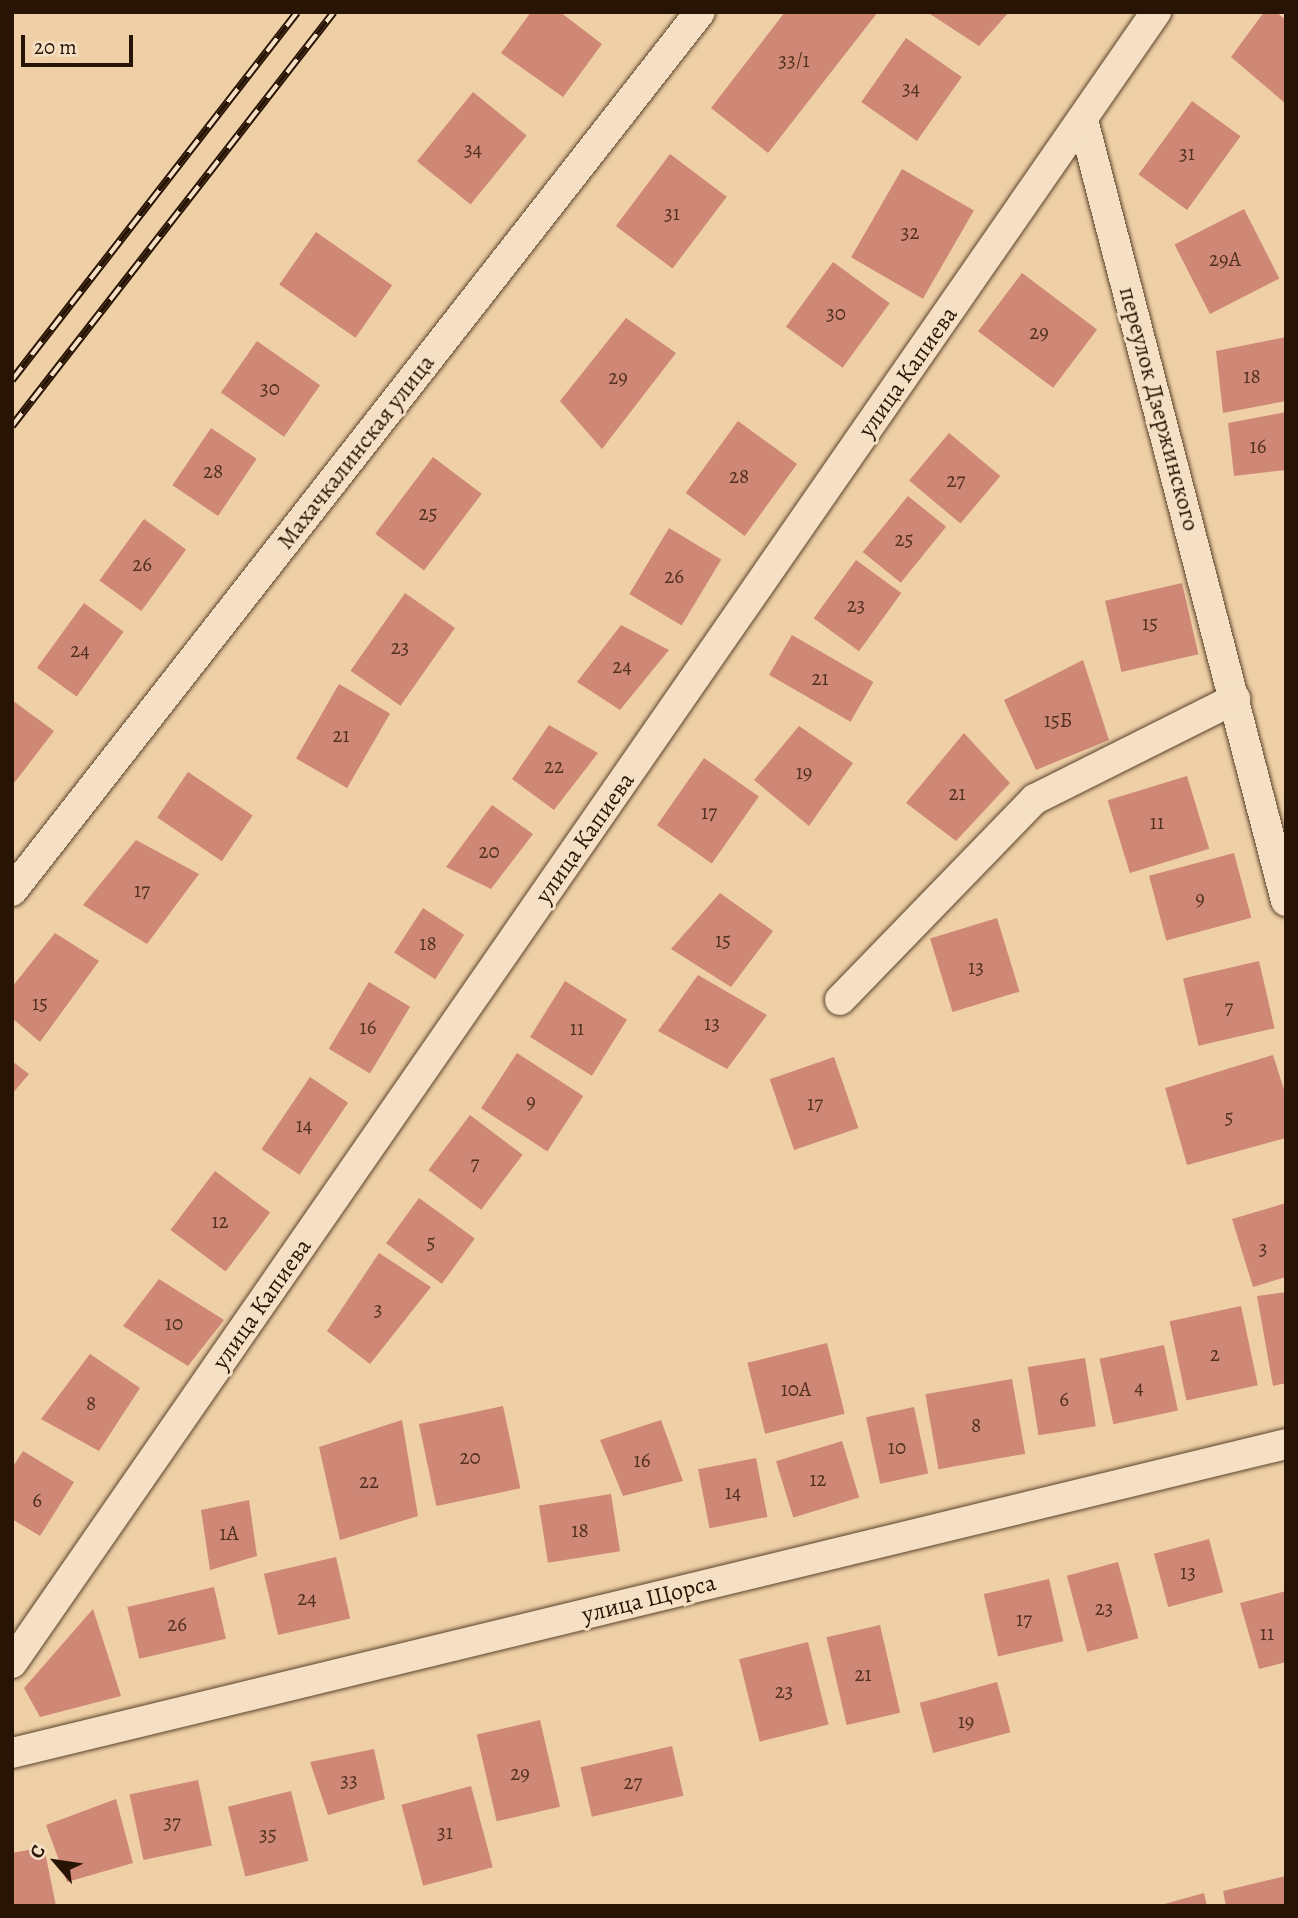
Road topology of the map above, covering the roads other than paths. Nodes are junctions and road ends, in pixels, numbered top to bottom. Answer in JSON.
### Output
{"nodes":[{"id":1,"x":700,"y":12,"type":"edge"},
{"id":2,"x":1156,"y":12,"type":"edge"},
{"id":3,"x":1083,"y":120,"type":"junction"},
{"id":4,"x":1235,"y":699,"type":"junction"},
{"id":5,"x":12,"y":891,"type":"edge"},
{"id":6,"x":1286,"y":901,"type":"edge"},
{"id":7,"x":840,"y":1000,"type":"dead end"},
{"id":8,"x":1286,"y":1444,"type":"edge"},
{"id":9,"x":12,"y":1663,"type":"edge"},
{"id":10,"x":12,"y":1753,"type":"edge"}],
"edges":[{"from":1,"to":5,"type":"street","name":"Махачкалинская улица"},
{"from":2,"to":3,"type":"street","name":"улица Капиева"},
{"from":3,"to":4,"type":"street","name":"переулок Дзержинского"},
{"from":3,"to":9,"type":"street","name":"улица Капиева"},
{"from":4,"to":6,"type":"street","name":"переулок Дзержинского"},
{"from":4,"to":7,"type":"street"},
{"from":8,"to":10,"type":"street","name":"улица Щорса"}]}
